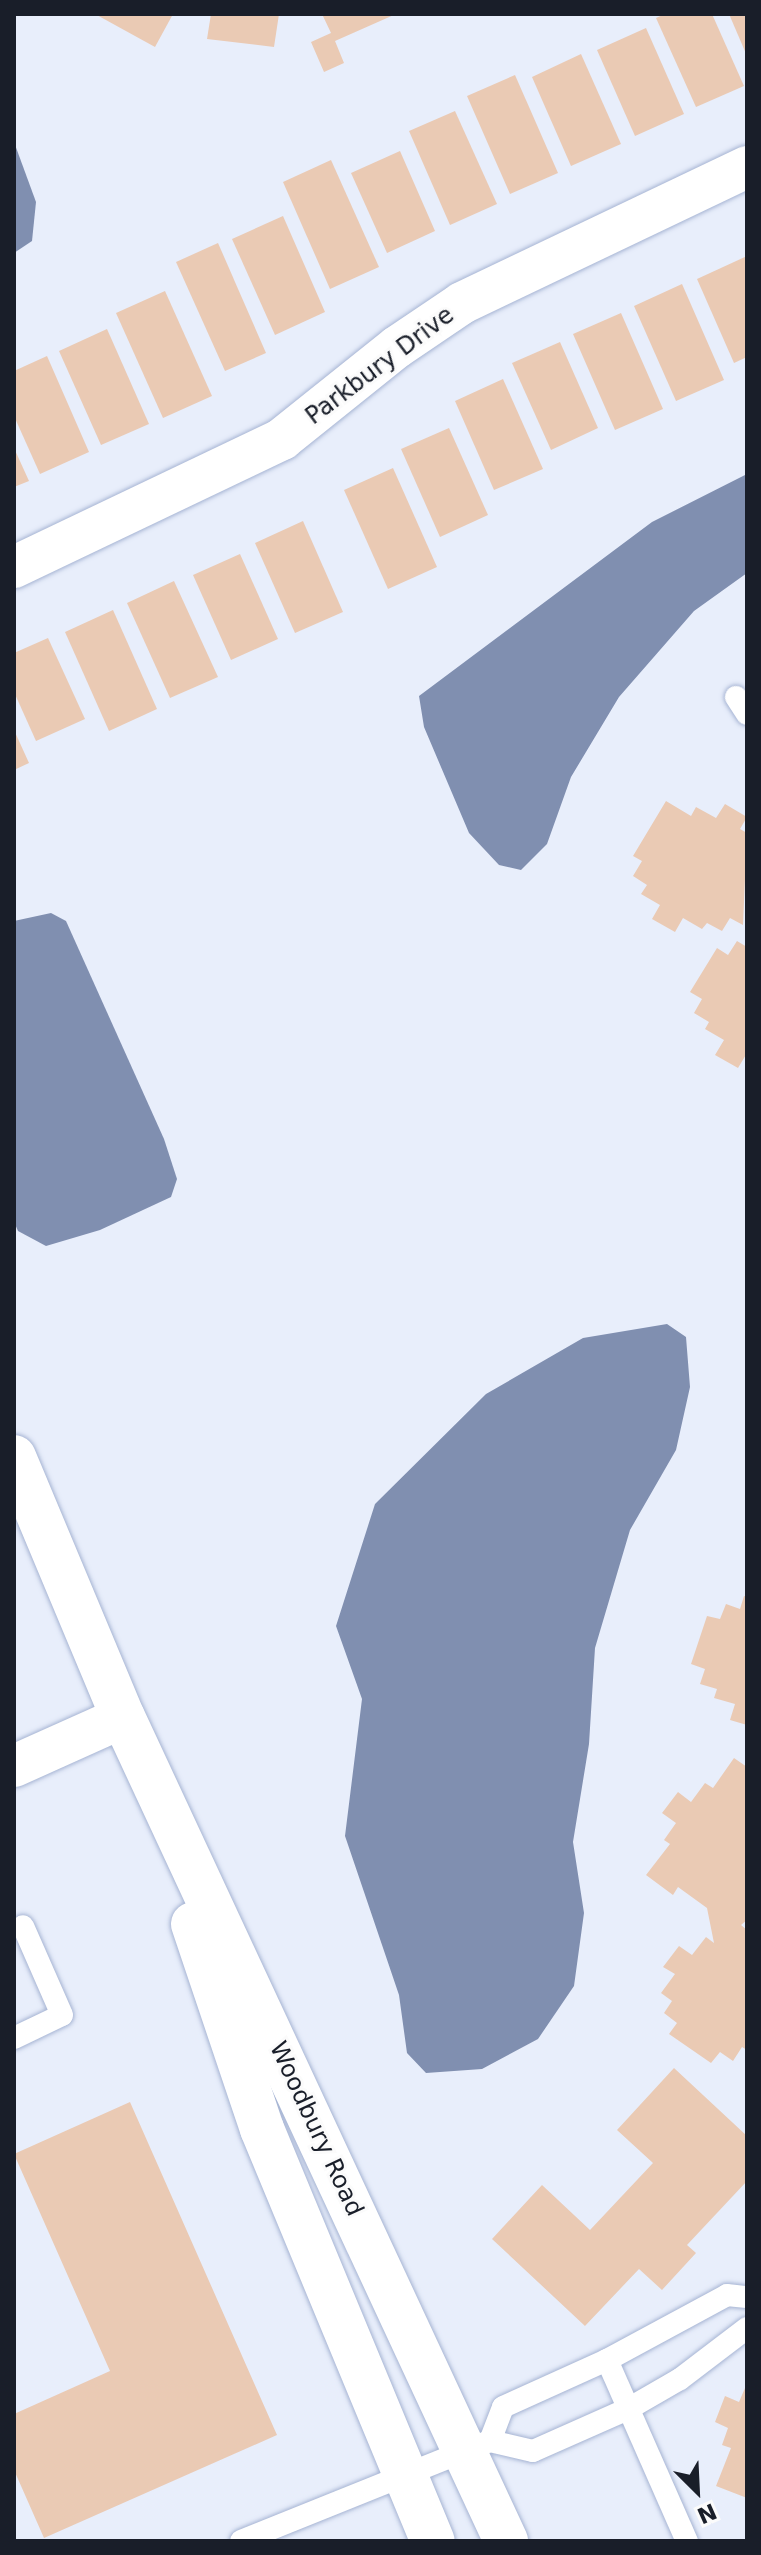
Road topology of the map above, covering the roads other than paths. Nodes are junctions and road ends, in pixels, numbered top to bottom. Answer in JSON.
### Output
{"nodes":[{"id":1,"x":747,"y":167,"type":"edge"},
{"id":2,"x":14,"y":567,"type":"edge"},
{"id":3,"x":14,"y":1457,"type":"edge"},
{"id":4,"x":123,"y":1717,"type":"junction"},
{"id":5,"x":14,"y":1766,"type":"edge"},
{"id":6,"x":23,"y":1926,"type":"dead end"},
{"id":7,"x":14,"y":2038,"type":"edge"},
{"id":8,"x":747,"y":2297,"type":"edge"},
{"id":9,"x":747,"y":2328,"type":"edge"},
{"id":10,"x":607,"y":2360,"type":"junction"},
{"id":11,"x":628,"y":2409,"type":"junction"},
{"id":12,"x":478,"y":2447,"type":"junction"},
{"id":13,"x":407,"y":2476,"type":"junction"},
{"id":14,"x":241,"y":2541,"type":"edge"},
{"id":15,"x":433,"y":2541,"type":"edge"},
{"id":16,"x":506,"y":2541,"type":"edge"},
{"id":17,"x":687,"y":2541,"type":"edge"}],
"edges":[{"from":1,"to":2,"type":"street","name":"Parkbury Drive"},
{"from":3,"to":4,"type":"street","name":"Woodbury Road"},
{"from":4,"to":5,"type":"street"},
{"from":4,"to":12,"type":"street","name":"Woodbury Road"},
{"from":4,"to":13,"type":"street","name":"Woodbury Road"},
{"from":6,"to":7,"type":"lane"},
{"from":8,"to":10,"type":"lane"},
{"from":9,"to":11,"type":"lane"},
{"from":10,"to":11,"type":"lane"},
{"from":10,"to":12,"type":"lane"},
{"from":11,"to":12,"type":"lane"},
{"from":11,"to":17,"type":"lane"},
{"from":12,"to":13,"type":"lane"},
{"from":12,"to":16,"type":"street","name":"Woodbury Road"},
{"from":13,"to":14,"type":"lane"},
{"from":13,"to":15,"type":"street","name":"Woodbury Road"}]}
